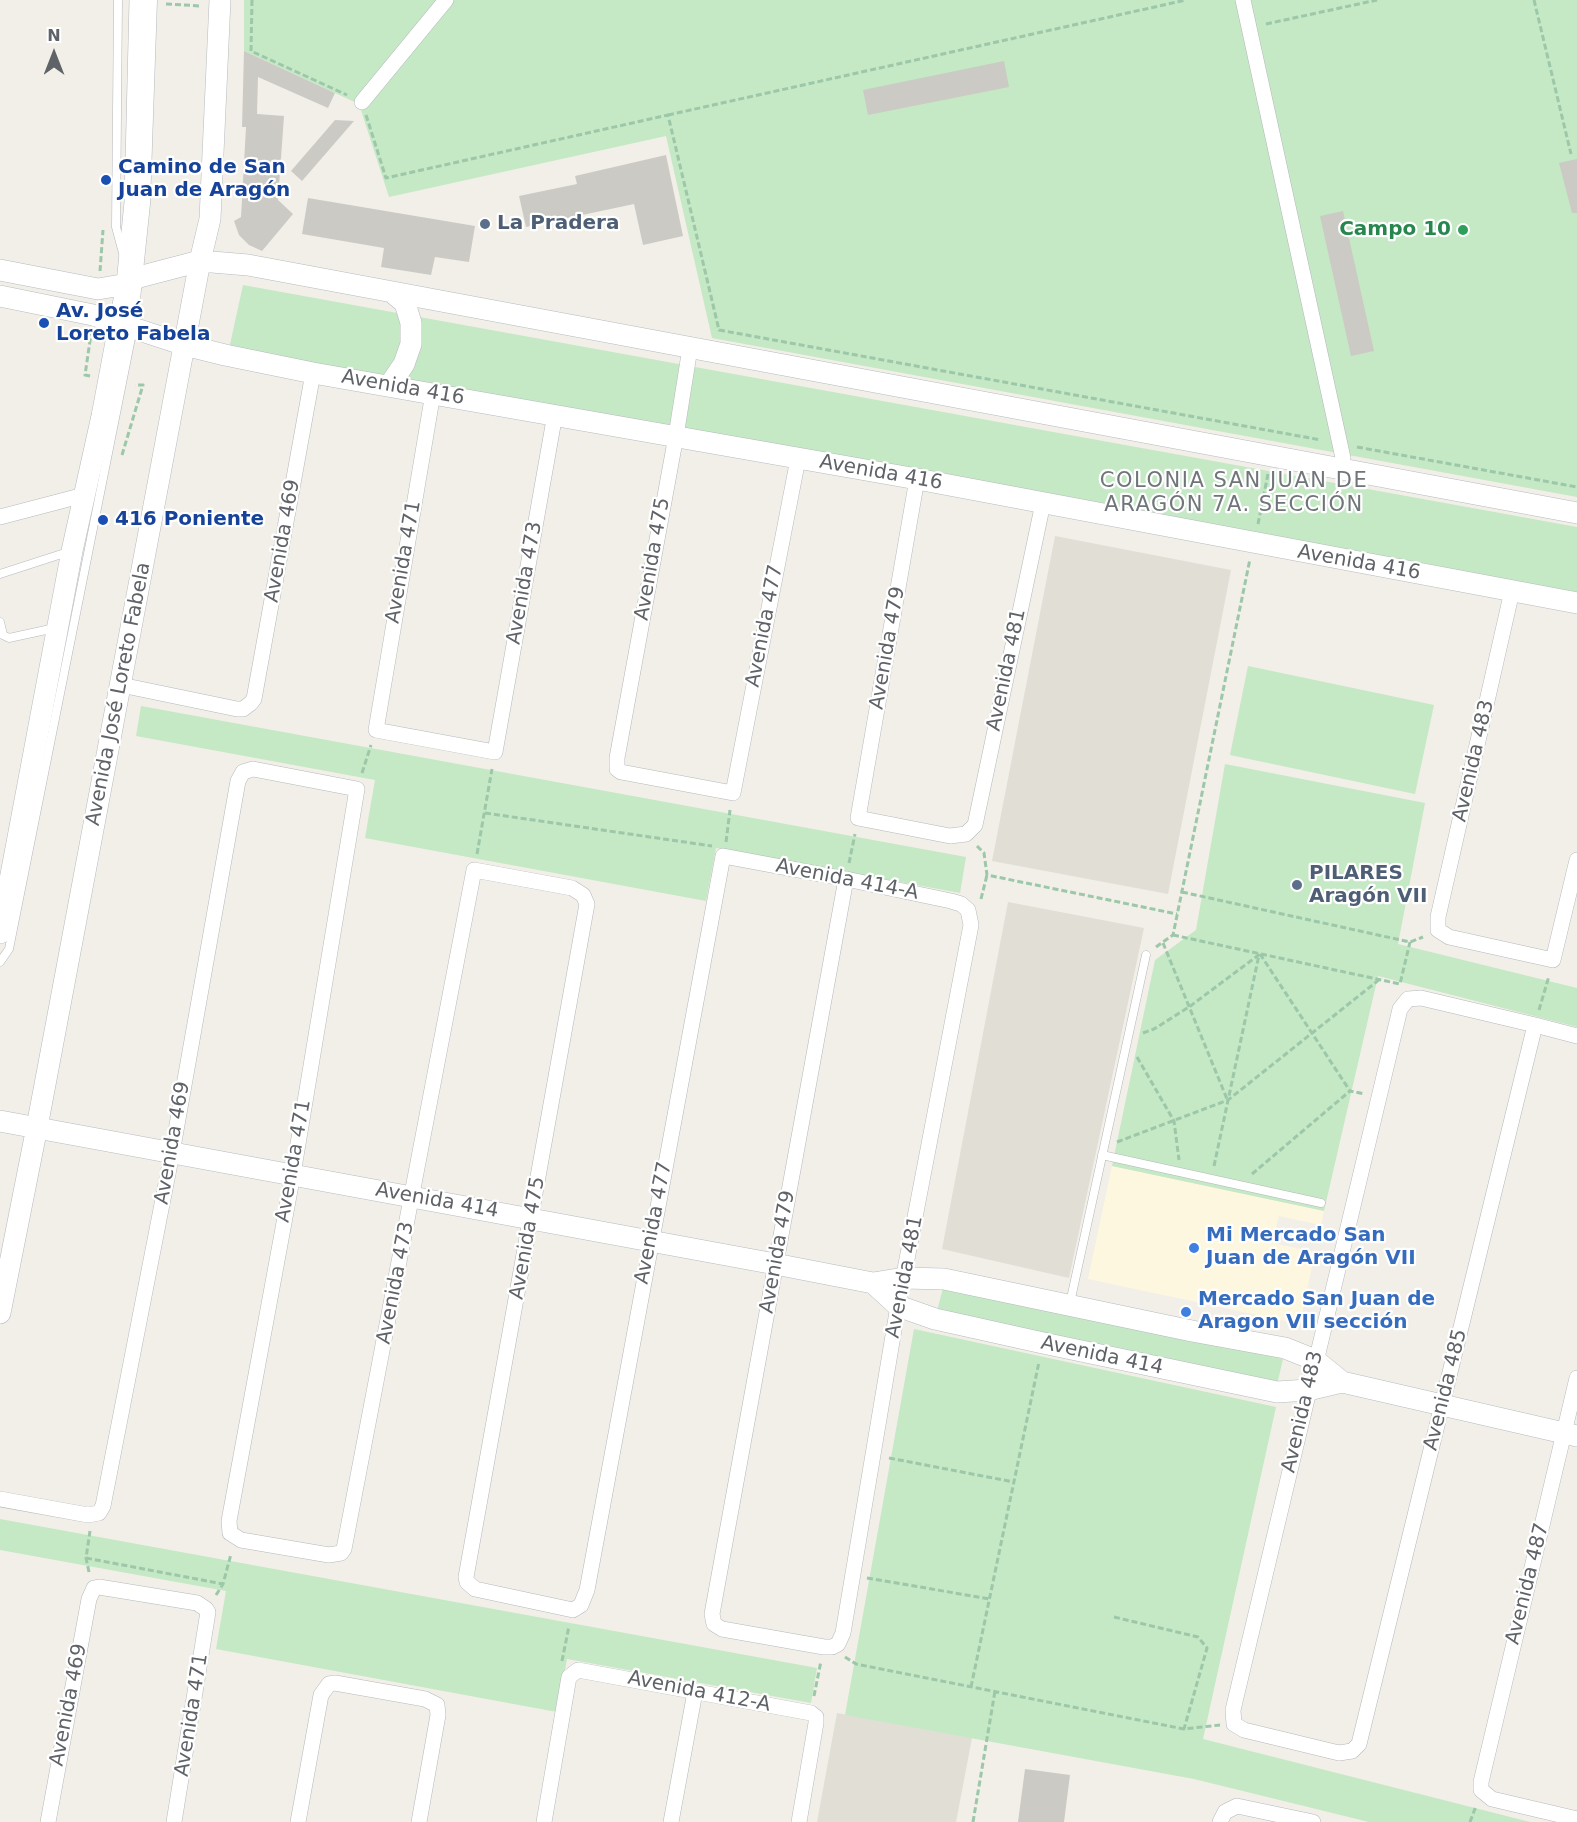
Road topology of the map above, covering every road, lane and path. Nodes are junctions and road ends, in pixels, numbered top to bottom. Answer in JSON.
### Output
{"nodes":[{"id":1,"x":118,"y":0,"type":"edge"},
{"id":2,"x":252,"y":0,"type":"edge"},
{"id":3,"x":446,"y":0,"type":"edge"},
{"id":4,"x":1186,"y":0,"type":"edge"},
{"id":5,"x":1243,"y":0,"type":"edge"},
{"id":6,"x":1377,"y":0,"type":"edge"},
{"id":7,"x":1534,"y":0,"type":"edge"},
{"id":8,"x":149,"y":1,"type":"edge"},
{"id":9,"x":220,"y":4,"type":"edge"},
{"id":10,"x":1249,"y":27,"type":"junction"},
{"id":11,"x":362,"y":102,"type":"junction"},
{"id":12,"x":668,"y":115,"type":"junction"},
{"id":13,"x":1571,"y":154,"type":"dead end"},
{"id":14,"x":200,"y":261,"type":"junction"},
{"id":15,"x":0,"y":270,"type":"edge"},
{"id":16,"x":131,"y":278,"type":"junction"},
{"id":17,"x":393,"y":293,"type":"junction"},
{"id":18,"x":0,"y":296,"type":"edge"},
{"id":19,"x":127,"y":326,"type":"junction"},
{"id":20,"x":91,"y":330,"type":"dead end"},
{"id":21,"x":185,"y":345,"type":"junction"},
{"id":22,"x":690,"y":348,"type":"junction"},
{"id":23,"x":314,"y":373,"type":"junction"},
{"id":24,"x":85,"y":375,"type":"dead end"},
{"id":25,"x":143,"y":385,"type":"dead end"},
{"id":26,"x":389,"y":386,"type":"junction"},
{"id":27,"x":433,"y":393,"type":"junction"},
{"id":28,"x":555,"y":414,"type":"junction"},
{"id":29,"x":676,"y":436,"type":"junction"},
{"id":30,"x":1342,"y":451,"type":"junction"},
{"id":31,"x":1271,"y":458,"type":"junction"},
{"id":32,"x":798,"y":459,"type":"junction"},
{"id":33,"x":120,"y":464,"type":"dead end"},
{"id":34,"x":917,"y":479,"type":"junction"},
{"id":35,"x":1577,"y":487,"type":"edge"},
{"id":36,"x":84,"y":495,"type":"junction"},
{"id":37,"x":1043,"y":503,"type":"junction"},
{"id":38,"x":1577,"y":513,"type":"edge"},
{"id":39,"x":0,"y":518,"type":"edge"},
{"id":40,"x":1254,"y":543,"type":"junction"},
{"id":41,"x":72,"y":551,"type":"junction"},
{"id":42,"x":0,"y":574,"type":"edge"},
{"id":43,"x":1512,"y":591,"type":"junction"},
{"id":44,"x":1577,"y":603,"type":"edge"},
{"id":45,"x":0,"y":622,"type":"edge"},
{"id":46,"x":58,"y":628,"type":"junction"},
{"id":47,"x":121,"y":685,"type":"junction"},
{"id":48,"x":376,"y":730,"type":"junction"},
{"id":49,"x":495,"y":752,"type":"junction"},
{"id":50,"x":357,"y":789,"type":"junction"},
{"id":51,"x":733,"y":793,"type":"junction"},
{"id":52,"x":485,"y":813,"type":"junction"},
{"id":53,"x":858,"y":818,"type":"junction"},
{"id":54,"x":966,"y":834,"type":"junction"},
{"id":55,"x":724,"y":852,"type":"junction"},
{"id":56,"x":1577,"y":860,"type":"edge"},
{"id":57,"x":474,"y":870,"type":"junction"},
{"id":58,"x":987,"y":875,"type":"junction"},
{"id":59,"x":846,"y":879,"type":"junction"},
{"id":60,"x":1182,"y":892,"type":"junction"},
{"id":61,"x":968,"y":910,"type":"junction"},
{"id":62,"x":1177,"y":914,"type":"junction"},
{"id":63,"x":0,"y":930,"type":"edge"},
{"id":64,"x":1438,"y":930,"type":"junction"},
{"id":65,"x":1173,"y":935,"type":"junction"},
{"id":66,"x":1410,"y":942,"type":"junction"},
{"id":67,"x":1163,"y":943,"type":"junction"},
{"id":68,"x":1260,"y":954,"type":"junction"},
{"id":69,"x":1146,"y":955,"type":"joint"},
{"id":70,"x":1553,"y":960,"type":"junction"},
{"id":71,"x":0,"y":962,"type":"edge"},
{"id":72,"x":1380,"y":979,"type":"junction"},
{"id":73,"x":1189,"y":1007,"type":"junction"},
{"id":74,"x":1535,"y":1025,"type":"junction"},
{"id":75,"x":1312,"y":1034,"type":"junction"},
{"id":76,"x":1577,"y":1036,"type":"edge"},
{"id":77,"x":1127,"y":1039,"type":"junction"},
{"id":78,"x":1350,"y":1092,"type":"junction"},
{"id":79,"x":1379,"y":1097,"type":"junction"},
{"id":80,"x":1228,"y":1100,"type":"junction"},
{"id":81,"x":0,"y":1121,"type":"edge"},
{"id":82,"x":1174,"y":1121,"type":"junction"},
{"id":83,"x":37,"y":1127,"type":"junction"},
{"id":84,"x":1103,"y":1151,"type":"junction"},
{"id":85,"x":172,"y":1153,"type":"junction"},
{"id":86,"x":1180,"y":1172,"type":"junction"},
{"id":87,"x":293,"y":1174,"type":"junction"},
{"id":88,"x":1211,"y":1179,"type":"junction"},
{"id":89,"x":1239,"y":1185,"type":"junction"},
{"id":90,"x":413,"y":1196,"type":"junction"},
{"id":91,"x":1321,"y":1203,"type":"dead end"},
{"id":92,"x":531,"y":1218,"type":"junction"},
{"id":93,"x":651,"y":1241,"type":"junction"},
{"id":94,"x":775,"y":1264,"type":"junction"},
{"id":95,"x":904,"y":1278,"type":"junction"},
{"id":96,"x":873,"y":1283,"type":"junction"},
{"id":97,"x":1070,"y":1305,"type":"junction"},
{"id":98,"x":898,"y":1306,"type":"junction"},
{"id":99,"x":0,"y":1313,"type":"edge"},
{"id":100,"x":1043,"y":1343,"type":"junction"},
{"id":101,"x":1315,"y":1360,"type":"junction"},
{"id":102,"x":1577,"y":1378,"type":"edge"},
{"id":103,"x":1342,"y":1382,"type":"junction"},
{"id":104,"x":1308,"y":1390,"type":"junction"},
{"id":105,"x":1442,"y":1404,"type":"junction"},
{"id":106,"x":1571,"y":1434,"type":"edge"},
{"id":107,"x":873,"y":1455,"type":"junction"},
{"id":108,"x":1014,"y":1482,"type":"junction"},
{"id":109,"x":0,"y":1499,"type":"edge"},
{"id":110,"x":96,"y":1514,"type":"junction"},
{"id":111,"x":232,"y":1535,"type":"junction"},
{"id":112,"x":86,"y":1558,"type":"junction"},
{"id":113,"x":852,"y":1576,"type":"junction"},
{"id":114,"x":223,"y":1584,"type":"junction"},
{"id":115,"x":94,"y":1588,"type":"junction"},
{"id":116,"x":990,"y":1599,"type":"junction"},
{"id":117,"x":206,"y":1608,"type":"junction"},
{"id":118,"x":573,"y":1610,"type":"junction"},
{"id":119,"x":1114,"y":1617,"type":"dead end"},
{"id":120,"x":831,"y":1646,"type":"junction"},
{"id":121,"x":855,"y":1664,"type":"dead end"},
{"id":122,"x":574,"y":1671,"type":"junction"},
{"id":123,"x":971,"y":1687,"type":"junction"},
{"id":124,"x":995,"y":1691,"type":"junction"},
{"id":125,"x":695,"y":1692,"type":"junction"},
{"id":126,"x":814,"y":1718,"type":"junction"},
{"id":127,"x":1234,"y":1724,"type":"junction"},
{"id":128,"x":1184,"y":1729,"type":"junction"},
{"id":129,"x":1577,"y":1819,"type":"edge"},
{"id":130,"x":48,"y":1822,"type":"edge"},
{"id":131,"x":174,"y":1822,"type":"edge"},
{"id":132,"x":298,"y":1822,"type":"edge"},
{"id":133,"x":419,"y":1822,"type":"edge"},
{"id":134,"x":544,"y":1822,"type":"edge"},
{"id":135,"x":670,"y":1822,"type":"edge"},
{"id":136,"x":799,"y":1822,"type":"edge"},
{"id":137,"x":973,"y":1822,"type":"edge"},
{"id":138,"x":1220,"y":1822,"type":"edge"},
{"id":139,"x":1312,"y":1822,"type":"edge"}],
"edges":[{"from":1,"to":16,"type":"lane"},
{"from":2,"to":11,"type":"path"},
{"from":3,"to":11,"type":"street"},
{"from":4,"to":12,"type":"path"},
{"from":5,"to":10,"type":"street"},
{"from":6,"to":10,"type":"path"},
{"from":7,"to":13,"type":"path"},
{"from":8,"to":9,"type":"path"},
{"from":8,"to":16,"type":"street"},
{"from":9,"to":14,"type":"street","name":"Avenida José Loreto Fabela"},
{"from":10,"to":30,"type":"street"},
{"from":11,"to":12,"type":"path"},
{"from":12,"to":30,"type":"path"},
{"from":14,"to":16,"type":"street"},
{"from":14,"to":17,"type":"street"},
{"from":14,"to":21,"type":"street","name":"Avenida José Loreto Fabela"},
{"from":15,"to":16,"type":"street"},
{"from":16,"to":19,"type":"street"},
{"from":17,"to":22,"type":"street"},
{"from":17,"to":26,"type":"street"},
{"from":18,"to":19,"type":"street","name":"Avenida 416"},
{"from":19,"to":21,"type":"street","name":"Avenida 416"},
{"from":19,"to":36,"type":"street"},
{"from":19,"to":71,"type":"lane"},
{"from":20,"to":24,"type":"path"},
{"from":21,"to":23,"type":"street","name":"Avenida 416"},
{"from":21,"to":47,"type":"street","name":"Avenida José Loreto Fabela"},
{"from":22,"to":29,"type":"street","name":"Avenida 475"},
{"from":22,"to":31,"type":"street"},
{"from":23,"to":26,"type":"street","name":"Avenida 416"},
{"from":23,"to":47,"type":"street","name":"Avenida 469"},
{"from":25,"to":33,"type":"path"},
{"from":26,"to":27,"type":"street","name":"Avenida 416"},
{"from":27,"to":28,"type":"street","name":"Avenida 416"},
{"from":27,"to":48,"type":"street","name":"Avenida 471"},
{"from":28,"to":29,"type":"street","name":"Avenida 416"},
{"from":28,"to":49,"type":"street","name":"Avenida 473"},
{"from":29,"to":32,"type":"street","name":"Avenida 416"},
{"from":29,"to":51,"type":"street","name":"Avenida 475"},
{"from":30,"to":35,"type":"path"},
{"from":31,"to":38,"type":"street"},
{"from":31,"to":40,"type":"path"},
{"from":32,"to":34,"type":"street","name":"Avenida 416"},
{"from":32,"to":51,"type":"street","name":"Avenida 477"},
{"from":34,"to":37,"type":"street","name":"Avenida 416"},
{"from":34,"to":53,"type":"street","name":"Avenida 479"},
{"from":36,"to":39,"type":"street"},
{"from":36,"to":41,"type":"street"},
{"from":37,"to":40,"type":"street","name":"Avenida 416"},
{"from":37,"to":54,"type":"street","name":"Avenida 481"},
{"from":40,"to":43,"type":"street","name":"Avenida 416"},
{"from":40,"to":60,"type":"path"},
{"from":41,"to":42,"type":"lane"},
{"from":41,"to":46,"type":"street"},
{"from":43,"to":44,"type":"street","name":"Avenida 416"},
{"from":43,"to":64,"type":"street","name":"Avenida 483"},
{"from":45,"to":46,"type":"lane"},
{"from":46,"to":63,"type":"street"},
{"from":47,"to":83,"type":"street","name":"Avenida José Loreto Fabela"},
{"from":48,"to":49,"type":"street"},
{"from":48,"to":50,"type":"path"},
{"from":49,"to":52,"type":"path"},
{"from":50,"to":85,"type":"street","name":"Avenida 469"},
{"from":50,"to":87,"type":"street","name":"Avenida 471"},
{"from":51,"to":55,"type":"path"},
{"from":52,"to":55,"type":"path"},
{"from":52,"to":57,"type":"path"},
{"from":53,"to":54,"type":"street"},
{"from":53,"to":59,"type":"path"},
{"from":54,"to":58,"type":"path"},
{"from":55,"to":59,"type":"street","name":"Avenida 414-A"},
{"from":55,"to":93,"type":"street","name":"Avenida 477"},
{"from":56,"to":70,"type":"street"},
{"from":57,"to":90,"type":"street","name":"Avenida 473"},
{"from":57,"to":92,"type":"street","name":"Avenida 475"},
{"from":58,"to":61,"type":"path"},
{"from":58,"to":62,"type":"path"},
{"from":59,"to":61,"type":"street","name":"Avenida 414-A"},
{"from":59,"to":94,"type":"street","name":"Avenida 479"},
{"from":60,"to":62,"type":"path"},
{"from":60,"to":66,"type":"path"},
{"from":61,"to":95,"type":"street","name":"Avenida 481"},
{"from":62,"to":65,"type":"path"},
{"from":64,"to":66,"type":"path"},
{"from":64,"to":70,"type":"street"},
{"from":65,"to":67,"type":"path"},
{"from":65,"to":68,"type":"path"},
{"from":66,"to":72,"type":"path"},
{"from":67,"to":69,"type":"path"},
{"from":67,"to":73,"type":"path"},
{"from":68,"to":72,"type":"path"},
{"from":68,"to":73,"type":"path"},
{"from":68,"to":75,"type":"path"},
{"from":68,"to":80,"type":"path"},
{"from":69,"to":77,"type":"lane"},
{"from":70,"to":74,"type":"path"},
{"from":72,"to":75,"type":"path"},
{"from":73,"to":77,"type":"path"},
{"from":73,"to":80,"type":"path"},
{"from":74,"to":76,"type":"street"},
{"from":74,"to":79,"type":"street","name":"Avenida 483"},
{"from":74,"to":105,"type":"street","name":"Avenida 485"},
{"from":75,"to":78,"type":"path"},
{"from":75,"to":80,"type":"path"},
{"from":77,"to":82,"type":"path"},
{"from":77,"to":84,"type":"lane"},
{"from":78,"to":79,"type":"path"},
{"from":78,"to":89,"type":"path"},
{"from":79,"to":101,"type":"street","name":"Avenida 483"},
{"from":80,"to":82,"type":"path"},
{"from":80,"to":88,"type":"path"},
{"from":81,"to":83,"type":"street","name":"Avenida 414"},
{"from":82,"to":84,"type":"path"},
{"from":82,"to":86,"type":"path"},
{"from":83,"to":85,"type":"street","name":"Avenida 414"},
{"from":83,"to":99,"type":"street","name":"Avenida José Loreto Fabela"},
{"from":84,"to":86,"type":"lane"},
{"from":84,"to":97,"type":"lane"},
{"from":85,"to":87,"type":"street","name":"Avenida 414"},
{"from":85,"to":110,"type":"street","name":"Avenida 469"},
{"from":86,"to":88,"type":"lane"},
{"from":87,"to":90,"type":"street","name":"Avenida 414"},
{"from":87,"to":111,"type":"street","name":"Avenida 471"},
{"from":88,"to":89,"type":"lane"},
{"from":89,"to":91,"type":"lane"},
{"from":90,"to":92,"type":"street","name":"Avenida 414"},
{"from":90,"to":111,"type":"street","name":"Avenida 473"},
{"from":92,"to":93,"type":"street","name":"Avenida 414"},
{"from":92,"to":118,"type":"street","name":"Avenida 475"},
{"from":93,"to":94,"type":"street","name":"Avenida 414"},
{"from":93,"to":118,"type":"street","name":"Avenida 477"},
{"from":94,"to":96,"type":"street","name":"Avenida 414"},
{"from":94,"to":120,"type":"street","name":"Avenida 479"},
{"from":95,"to":96,"type":"street","name":"Avenida 414"},
{"from":95,"to":97,"type":"street","name":"Avenida 414"},
{"from":95,"to":98,"type":"street","name":"Avenida 481"},
{"from":96,"to":98,"type":"street","name":"Avenida 414"},
{"from":97,"to":101,"type":"street","name":"Avenida 414"},
{"from":98,"to":100,"type":"street","name":"Avenida 414"},
{"from":98,"to":107,"type":"street","name":"Avenida 481"},
{"from":100,"to":104,"type":"street","name":"Avenida 414"},
{"from":100,"to":108,"type":"path"},
{"from":101,"to":103,"type":"street","name":"Avenida 414"},
{"from":101,"to":104,"type":"street","name":"Avenida 483"},
{"from":102,"to":106,"type":"street","name":"Avenida 487"},
{"from":103,"to":104,"type":"street","name":"Avenida 414"},
{"from":103,"to":105,"type":"street","name":"Avenida 414"},
{"from":104,"to":127,"type":"street","name":"Avenida 483"},
{"from":105,"to":106,"type":"street","name":"Avenida 414"},
{"from":105,"to":127,"type":"street","name":"Avenida 485"},
{"from":106,"to":129,"type":"street","name":"Avenida 487"},
{"from":107,"to":108,"type":"path"},
{"from":107,"to":113,"type":"street","name":"Avenida 481"},
{"from":108,"to":116,"type":"path"},
{"from":109,"to":110,"type":"street"},
{"from":110,"to":112,"type":"path"},
{"from":111,"to":114,"type":"path"},
{"from":112,"to":114,"type":"path"},
{"from":112,"to":115,"type":"path"},
{"from":113,"to":116,"type":"path"},
{"from":113,"to":120,"type":"street","name":"Avenida 481"},
{"from":114,"to":117,"type":"path"},
{"from":115,"to":117,"type":"street"},
{"from":115,"to":130,"type":"street","name":"Avenida 469"},
{"from":116,"to":123,"type":"path"},
{"from":117,"to":131,"type":"street","name":"Avenida 471"},
{"from":118,"to":122,"type":"path"},
{"from":119,"to":128,"type":"path"},
{"from":120,"to":126,"type":"path"},
{"from":121,"to":123,"type":"path"},
{"from":122,"to":125,"type":"street","name":"Avenida 412-A"},
{"from":122,"to":134,"type":"street"},
{"from":123,"to":124,"type":"path"},
{"from":124,"to":128,"type":"path"},
{"from":124,"to":137,"type":"path"},
{"from":125,"to":126,"type":"street","name":"Avenida 412-A"},
{"from":125,"to":135,"type":"street"},
{"from":126,"to":136,"type":"street"},
{"from":127,"to":128,"type":"path"},
{"from":132,"to":133,"type":"street"},
{"from":138,"to":139,"type":"street"}]}
